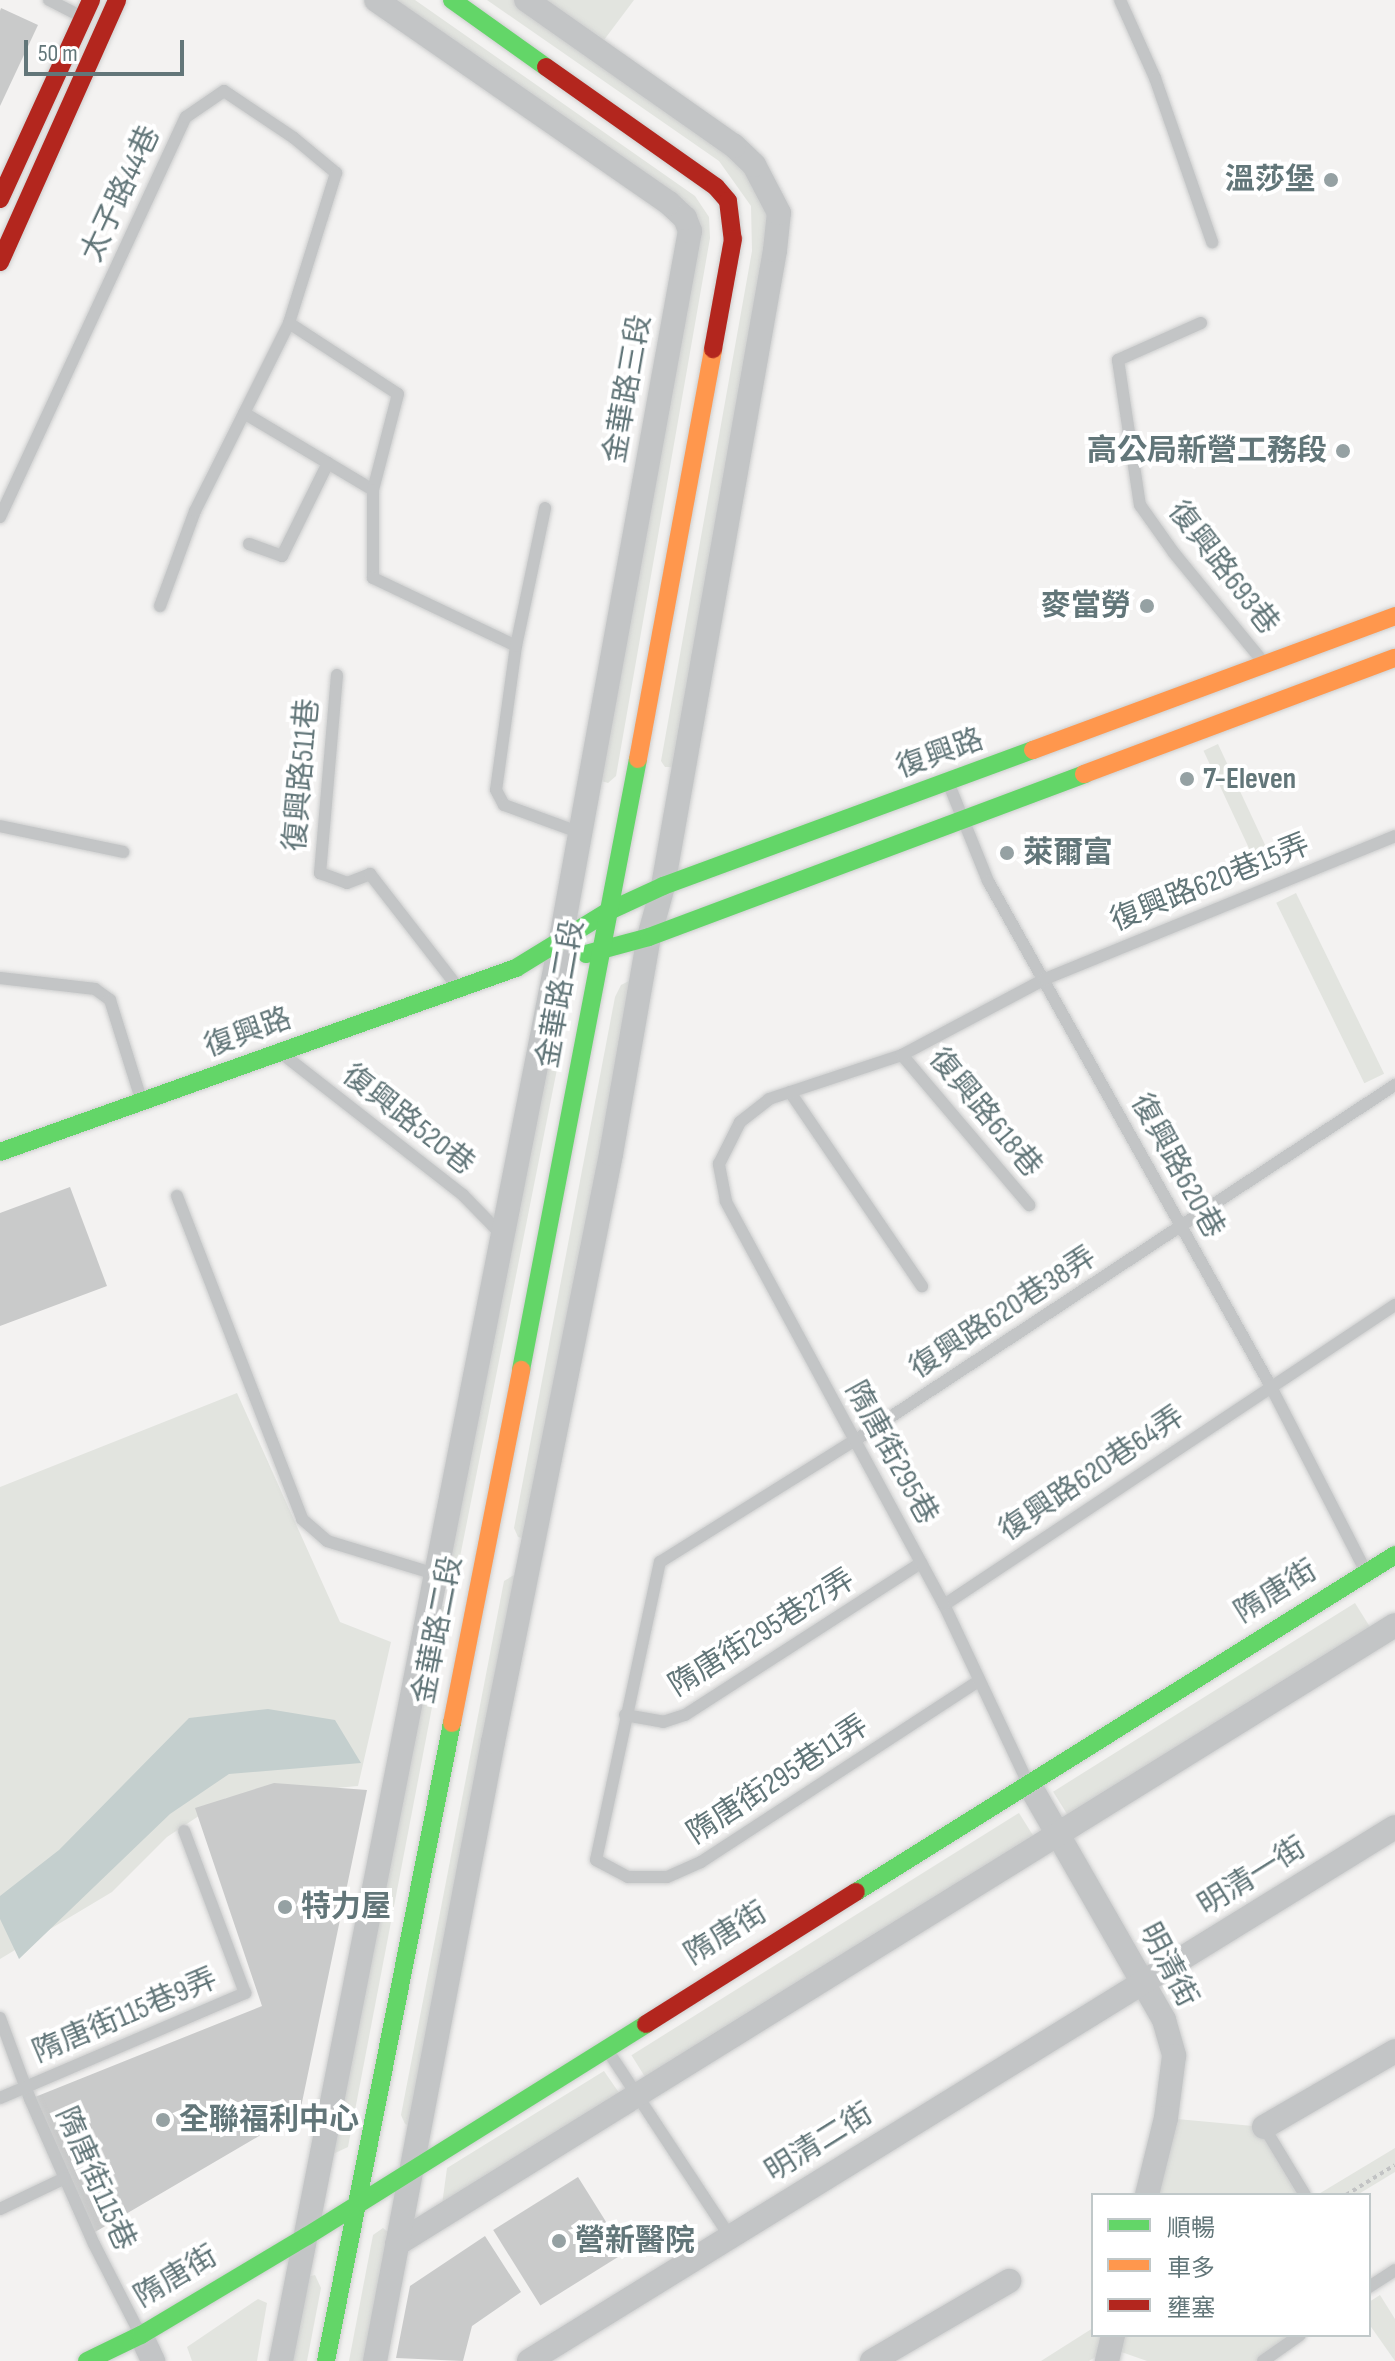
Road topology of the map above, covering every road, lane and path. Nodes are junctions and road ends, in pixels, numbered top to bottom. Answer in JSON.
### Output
{"nodes":[{"id":1,"x":49,"y":0,"type":"edge"},
{"id":2,"x":117,"y":0,"type":"edge"},
{"id":3,"x":376,"y":0,"type":"edge"},
{"id":4,"x":452,"y":0,"type":"edge"},
{"id":5,"x":526,"y":0,"type":"edge"},
{"id":6,"x":1120,"y":0,"type":"edge"},
{"id":7,"x":87,"y":8,"type":"edge"},
{"id":8,"x":0,"y":199,"type":"edge"},
{"id":9,"x":9,"y":218,"type":"edge"},
{"id":10,"x":1212,"y":242,"type":"dead end"},
{"id":11,"x":0,"y":262,"type":"edge"},
{"id":12,"x":289,"y":323,"type":"junction"},
{"id":13,"x":1201,"y":323,"type":"dead end"},
{"id":14,"x":244,"y":413,"type":"junction"},
{"id":15,"x":328,"y":463,"type":"junction"},
{"id":16,"x":373,"y":490,"type":"junction"},
{"id":17,"x":545,"y":508,"type":"dead end"},
{"id":18,"x":0,"y":517,"type":"edge"},
{"id":19,"x":249,"y":544,"type":"dead end"},
{"id":20,"x":160,"y":606,"type":"dead end"},
{"id":21,"x":1395,"y":616,"type":"edge"},
{"id":22,"x":516,"y":646,"type":"junction"},
{"id":23,"x":1395,"y":658,"type":"edge"},
{"id":24,"x":1264,"y":663,"type":"junction"},
{"id":25,"x":337,"y":675,"type":"dead end"},
{"id":26,"x":948,"y":782,"type":"junction"},
{"id":27,"x":960,"y":818,"type":"junction"},
{"id":28,"x":0,"y":826,"type":"edge"},
{"id":29,"x":581,"y":833,"type":"junction"},
{"id":30,"x":1395,"y":836,"type":"edge"},
{"id":31,"x":123,"y":852,"type":"dead end"},
{"id":32,"x":663,"y":886,"type":"junction"},
{"id":33,"x":609,"y":911,"type":"junction"},
{"id":34,"x":649,"y":937,"type":"junction"},
{"id":35,"x":604,"y":949,"type":"junction"},
{"id":36,"x":557,"y":954,"type":"junction"},
{"id":37,"x":0,"y":978,"type":"edge"},
{"id":38,"x":1045,"y":979,"type":"junction"},
{"id":39,"x":459,"y":988,"type":"junction"},
{"id":40,"x":280,"y":1051,"type":"junction"},
{"id":41,"x":902,"y":1055,"type":"junction"},
{"id":42,"x":1395,"y":1085,"type":"edge"},
{"id":43,"x":790,"y":1092,"type":"junction"},
{"id":44,"x":142,"y":1102,"type":"junction"},
{"id":45,"x":727,"y":1146,"type":"joint"},
{"id":46,"x":0,"y":1152,"type":"edge"},
{"id":47,"x":177,"y":1196,"type":"dead end"},
{"id":48,"x":1029,"y":1205,"type":"dead end"},
{"id":49,"x":1180,"y":1228,"type":"junction"},
{"id":50,"x":500,"y":1233,"type":"junction"},
{"id":51,"x":922,"y":1286,"type":"dead end"},
{"id":52,"x":1395,"y":1305,"type":"edge"},
{"id":53,"x":1270,"y":1385,"type":"junction"},
{"id":54,"x":854,"y":1441,"type":"junction"},
{"id":55,"x":1395,"y":1555,"type":"edge"},
{"id":56,"x":921,"y":1563,"type":"junction"},
{"id":57,"x":1366,"y":1573,"type":"junction"},
{"id":58,"x":435,"y":1574,"type":"junction"},
{"id":59,"x":944,"y":1605,"type":"junction"},
{"id":60,"x":1395,"y":1625,"type":"edge"},
{"id":61,"x":977,"y":1682,"type":"junction"},
{"id":62,"x":625,"y":1715,"type":"junction"},
{"id":63,"x":1029,"y":1784,"type":"junction"},
{"id":64,"x":1395,"y":1827,"type":"edge"},
{"id":65,"x":184,"y":1831,"type":"dead end"},
{"id":66,"x":1058,"y":1835,"type":"junction"},
{"id":67,"x":1143,"y":1981,"type":"junction"},
{"id":68,"x":0,"y":2018,"type":"edge"},
{"id":69,"x":606,"y":2047,"type":"junction"},
{"id":70,"x":1395,"y":2051,"type":"edge"},
{"id":71,"x":25,"y":2087,"type":"junction"},
{"id":72,"x":638,"y":2097,"type":"junction"},
{"id":73,"x":0,"y":2098,"type":"edge"},
{"id":74,"x":1264,"y":2127,"type":"joint"},
{"id":75,"x":1395,"y":2165,"type":"edge"},
{"id":76,"x":410,"y":2171,"type":"junction"},
{"id":77,"x":65,"y":2178,"type":"junction"},
{"id":78,"x":1147,"y":2193,"type":"edge"},
{"id":79,"x":1304,"y":2193,"type":"edge"},
{"id":80,"x":1349,"y":2193,"type":"edge"},
{"id":81,"x":357,"y":2204,"type":"junction"},
{"id":82,"x":0,"y":2209,"type":"edge"},
{"id":83,"x":729,"y":2235,"type":"junction"},
{"id":84,"x":307,"y":2236,"type":"junction"},
{"id":85,"x":397,"y":2244,"type":"junction"},
{"id":86,"x":1395,"y":2270,"type":"edge"},
{"id":87,"x":1009,"y":2281,"type":"dead end"},
{"id":88,"x":1371,"y":2286,"type":"edge"},
{"id":89,"x":141,"y":2335,"type":"junction"},
{"id":90,"x":1113,"y":2337,"type":"edge"},
{"id":91,"x":1297,"y":2337,"type":"edge"},
{"id":92,"x":87,"y":2361,"type":"edge"},
{"id":93,"x":153,"y":2361,"type":"edge"},
{"id":94,"x":281,"y":2361,"type":"edge"},
{"id":95,"x":326,"y":2361,"type":"edge"},
{"id":96,"x":375,"y":2361,"type":"edge"},
{"id":97,"x":529,"y":2361,"type":"edge"},
{"id":98,"x":872,"y":2361,"type":"edge"},
{"id":99,"x":1107,"y":2361,"type":"edge"},
{"id":100,"x":1263,"y":2361,"type":"edge"}],
"edges":[{"from":1,"to":7,"type":"lane"},
{"from":2,"to":9,"type":"street"},
{"from":3,"to":29,"type":"street","name":"金華路三段"},
{"from":4,"to":33,"type":"street"},
{"from":5,"to":32,"type":"street"},
{"from":6,"to":10,"type":"lane"},
{"from":7,"to":8,"type":"street"},
{"from":9,"to":11,"type":"street"},
{"from":12,"to":14,"type":"lane"},
{"from":12,"to":16,"type":"lane"},
{"from":12,"to":18,"type":"lane","name":"太子路44巷"},
{"from":13,"to":24,"type":"lane","name":"復興路693巷"},
{"from":14,"to":15,"type":"lane"},
{"from":14,"to":20,"type":"lane"},
{"from":15,"to":16,"type":"lane"},
{"from":15,"to":19,"type":"lane"},
{"from":16,"to":22,"type":"lane"},
{"from":17,"to":22,"type":"lane"},
{"from":21,"to":24,"type":"street","name":"復興路"},
{"from":22,"to":29,"type":"lane"},
{"from":23,"to":27,"type":"street","name":"復興路"},
{"from":24,"to":26,"type":"street","name":"復興路"},
{"from":25,"to":39,"type":"lane","name":"復興路511巷"},
{"from":26,"to":27,"type":"lane","name":"復興路620巷"},
{"from":26,"to":32,"type":"street","name":"復興路"},
{"from":27,"to":34,"type":"street","name":"復興路"},
{"from":27,"to":38,"type":"lane","name":"復興路620巷"},
{"from":28,"to":31,"type":"lane"},
{"from":29,"to":36,"type":"street","name":"金華路三段"},
{"from":30,"to":38,"type":"lane","name":"復興路620巷15弄"},
{"from":32,"to":33,"type":"street","name":"復興路"},
{"from":32,"to":34,"type":"street"},
{"from":33,"to":35,"type":"street","name":"金華路二段"},
{"from":33,"to":36,"type":"street","name":"復興路"},
{"from":34,"to":35,"type":"street","name":"復興路"},
{"from":34,"to":76,"type":"street"},
{"from":35,"to":36,"type":"street","name":"復興路"},
{"from":35,"to":81,"type":"street","name":"金華路二段"},
{"from":36,"to":39,"type":"street","name":"復興路"},
{"from":36,"to":50,"type":"street","name":"金華路二段"},
{"from":37,"to":44,"type":"lane"},
{"from":38,"to":41,"type":"lane","name":"復興路620巷15弄"},
{"from":38,"to":49,"type":"lane","name":"復興路620巷"},
{"from":39,"to":40,"type":"street","name":"復興路"},
{"from":40,"to":44,"type":"street","name":"復興路"},
{"from":40,"to":50,"type":"lane","name":"復興路520巷"},
{"from":41,"to":43,"type":"lane","name":"復興路620巷15弄"},
{"from":41,"to":48,"type":"lane","name":"復興路618巷"},
{"from":42,"to":49,"type":"lane","name":"復興路620巷38弄"},
{"from":43,"to":45,"type":"lane","name":"復興路620巷15弄"},
{"from":43,"to":51,"type":"lane"},
{"from":44,"to":46,"type":"street","name":"復興路"},
{"from":45,"to":54,"type":"lane","name":"隋唐街295巷"},
{"from":47,"to":58,"type":"lane","name":"金華路二段"},
{"from":49,"to":53,"type":"lane","name":"復興路620巷"},
{"from":49,"to":54,"type":"lane","name":"復興路620巷38弄"},
{"from":50,"to":58,"type":"street","name":"金華路二段"},
{"from":52,"to":53,"type":"lane","name":"復興路620巷64弄"},
{"from":53,"to":57,"type":"lane","name":"復興路620巷"},
{"from":53,"to":59,"type":"lane","name":"復興路620巷64弄"},
{"from":54,"to":56,"type":"lane","name":"隋唐街295巷"},
{"from":54,"to":62,"type":"lane","name":"復興路620巷38弄"},
{"from":55,"to":57,"type":"street","name":"隋唐街"},
{"from":56,"to":59,"type":"lane","name":"隋唐街295巷"},
{"from":56,"to":62,"type":"lane","name":"隋唐街295巷27弄"},
{"from":57,"to":63,"type":"street","name":"隋唐街"},
{"from":58,"to":84,"type":"street","name":"金華路二段"},
{"from":59,"to":61,"type":"lane","name":"隋唐街295巷"},
{"from":60,"to":66,"type":"street"},
{"from":61,"to":62,"type":"lane","name":"隋唐街295巷11弄"},
{"from":61,"to":63,"type":"lane","name":"隋唐街295巷"},
{"from":63,"to":66,"type":"street","name":"明清街"},
{"from":63,"to":69,"type":"street","name":"隋唐街"},
{"from":64,"to":67,"type":"street","name":"明清一街"},
{"from":65,"to":71,"type":"lane","name":"隋唐街115巷9弄"},
{"from":66,"to":67,"type":"street","name":"明清街"},
{"from":66,"to":72,"type":"street"},
{"from":67,"to":78,"type":"street","name":"明清街"},
{"from":67,"to":83,"type":"street","name":"明清二街"},
{"from":68,"to":71,"type":"lane","name":"隋唐街115巷"},
{"from":69,"to":72,"type":"lane"},
{"from":69,"to":76,"type":"street","name":"隋唐街"},
{"from":70,"to":74,"type":"street"},
{"from":71,"to":73,"type":"lane","name":"隋唐街115巷9弄"},
{"from":71,"to":77,"type":"lane","name":"隋唐街115巷"},
{"from":72,"to":83,"type":"lane"},
{"from":72,"to":85,"type":"street"},
{"from":74,"to":79,"type":"lane"},
{"from":75,"to":80,"type":"path"},
{"from":76,"to":81,"type":"street","name":"隋唐街"},
{"from":76,"to":85,"type":"street"},
{"from":77,"to":82,"type":"lane"},
{"from":77,"to":89,"type":"lane","name":"隋唐街115巷"},
{"from":81,"to":84,"type":"street","name":"隋唐街"},
{"from":81,"to":95,"type":"street","name":"金華路二段"},
{"from":83,"to":97,"type":"street","name":"明清二街"},
{"from":84,"to":89,"type":"street","name":"隋唐街"},
{"from":84,"to":94,"type":"street","name":"金華路二段"},
{"from":85,"to":96,"type":"street"},
{"from":86,"to":88,"type":"lane"},
{"from":87,"to":98,"type":"street"},
{"from":89,"to":92,"type":"street","name":"隋唐街"},
{"from":89,"to":93,"type":"street"},
{"from":90,"to":99,"type":"street"},
{"from":91,"to":100,"type":"lane"}]}
